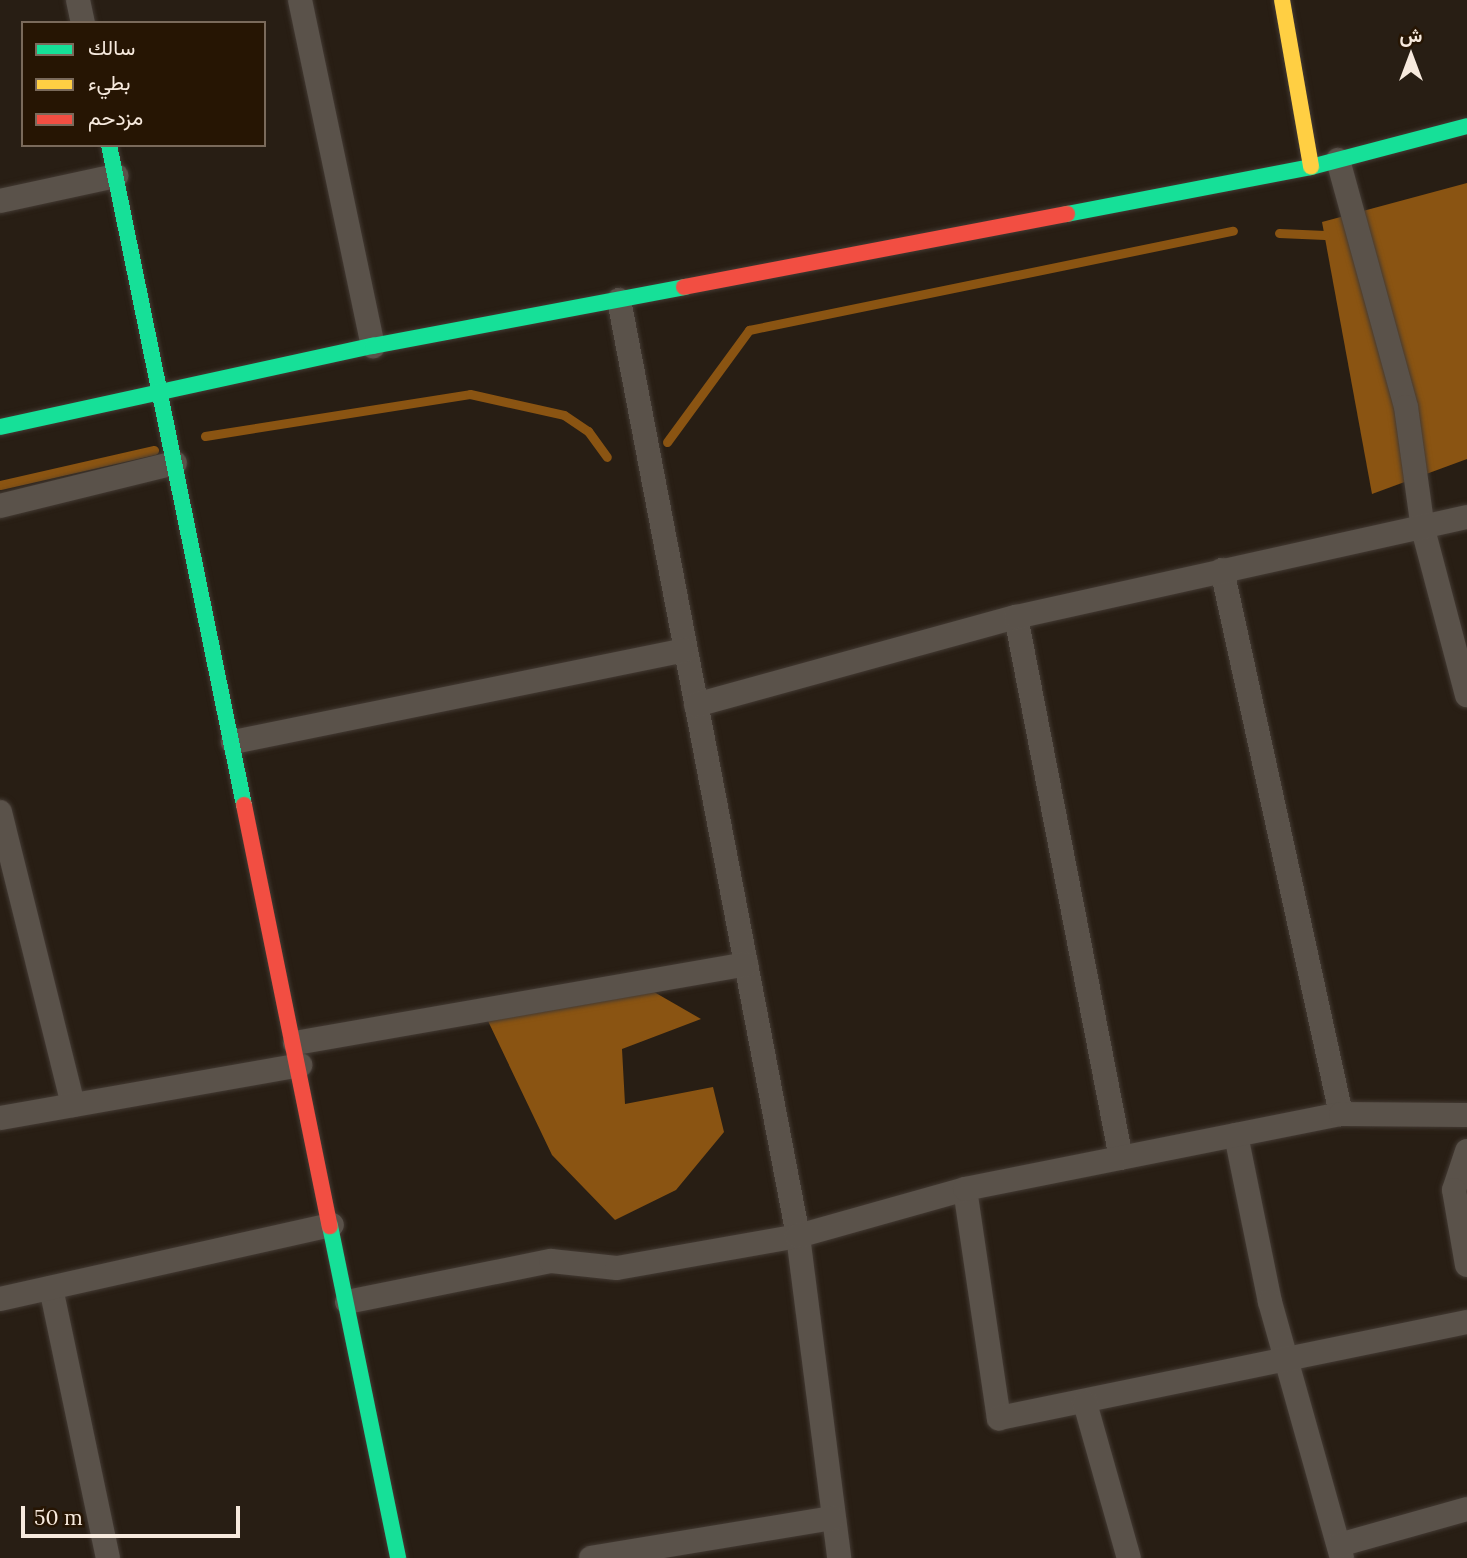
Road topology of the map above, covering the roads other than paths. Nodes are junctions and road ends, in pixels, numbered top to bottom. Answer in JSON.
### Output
{"nodes":[{"id":1,"x":78,"y":0,"type":"edge"},
{"id":2,"x":300,"y":0,"type":"edge"},
{"id":3,"x":1282,"y":0,"type":"edge"},
{"id":4,"x":83,"y":21,"type":"edge"},
{"id":5,"x":1467,"y":126,"type":"edge"},
{"id":6,"x":109,"y":147,"type":"edge"},
{"id":7,"x":1338,"y":160,"type":"junction"},
{"id":8,"x":1311,"y":167,"type":"junction"},
{"id":9,"x":116,"y":176,"type":"junction"},
{"id":10,"x":0,"y":201,"type":"edge"},
{"id":11,"x":619,"y":300,"type":"junction"},
{"id":12,"x":373,"y":346,"type":"junction"},
{"id":13,"x":161,"y":391,"type":"junction"},
{"id":14,"x":0,"y":427,"type":"edge"},
{"id":15,"x":175,"y":463,"type":"junction"},
{"id":16,"x":0,"y":506,"type":"edge"},
{"id":17,"x":1467,"y":517,"type":"edge"},
{"id":18,"x":1423,"y":529,"type":"junction"},
{"id":19,"x":1222,"y":570,"type":"junction"},
{"id":20,"x":1016,"y":617,"type":"junction"},
{"id":21,"x":685,"y":650,"type":"junction"},
{"id":22,"x":1467,"y":695,"type":"edge"},
{"id":23,"x":696,"y":705,"type":"junction"},
{"id":24,"x":233,"y":742,"type":"junction"},
{"id":25,"x":0,"y":812,"type":"edge"},
{"id":26,"x":746,"y":964,"type":"junction"},
{"id":27,"x":298,"y":1054,"type":"junction"},
{"id":28,"x":73,"y":1105,"type":"junction"},
{"id":29,"x":1341,"y":1114,"type":"junction"},
{"id":30,"x":1467,"y":1115,"type":"edge"},
{"id":31,"x":0,"y":1118,"type":"edge"},
{"id":32,"x":1236,"y":1135,"type":"junction"},
{"id":33,"x":1467,"y":1151,"type":"edge"},
{"id":34,"x":1121,"y":1158,"type":"junction"},
{"id":35,"x":965,"y":1189,"type":"junction"},
{"id":36,"x":332,"y":1226,"type":"junction"},
{"id":37,"x":798,"y":1236,"type":"junction"},
{"id":38,"x":1467,"y":1265,"type":"edge"},
{"id":39,"x":51,"y":1288,"type":"junction"},
{"id":40,"x":0,"y":1299,"type":"edge"},
{"id":41,"x":347,"y":1303,"type":"junction"},
{"id":42,"x":1467,"y":1322,"type":"edge"},
{"id":43,"x":1288,"y":1356,"type":"junction"},
{"id":44,"x":1085,"y":1403,"type":"junction"},
{"id":45,"x":1467,"y":1509,"type":"edge"},
{"id":46,"x":832,"y":1517,"type":"junction"},
{"id":47,"x":678,"y":1549,"type":"edge"},
{"id":48,"x":1340,"y":1551,"type":"edge"},
{"id":49,"x":1122,"y":1556,"type":"edge"},
{"id":50,"x":108,"y":1558,"type":"edge"},
{"id":51,"x":398,"y":1558,"type":"edge"},
{"id":52,"x":591,"y":1558,"type":"edge"},
{"id":53,"x":839,"y":1558,"type":"edge"}],
"edges":[{"from":1,"to":4,"type":"street"},
{"from":2,"to":12,"type":"street"},
{"from":3,"to":8,"type":"street"},
{"from":5,"to":7,"type":"street"},
{"from":6,"to":9,"type":"street"},
{"from":7,"to":8,"type":"street"},
{"from":7,"to":18,"type":"street"},
{"from":8,"to":11,"type":"street"},
{"from":9,"to":10,"type":"street"},
{"from":9,"to":13,"type":"street"},
{"from":11,"to":12,"type":"street"},
{"from":11,"to":21,"type":"street"},
{"from":12,"to":13,"type":"street"},
{"from":13,"to":14,"type":"street"},
{"from":13,"to":15,"type":"street"},
{"from":15,"to":16,"type":"street"},
{"from":15,"to":24,"type":"street"},
{"from":17,"to":18,"type":"street"},
{"from":18,"to":19,"type":"street"},
{"from":18,"to":22,"type":"street"},
{"from":19,"to":20,"type":"street"},
{"from":19,"to":29,"type":"street"},
{"from":20,"to":23,"type":"street"},
{"from":20,"to":34,"type":"street"},
{"from":21,"to":23,"type":"street"},
{"from":21,"to":24,"type":"street"},
{"from":23,"to":26,"type":"street"},
{"from":24,"to":27,"type":"street"},
{"from":25,"to":28,"type":"street"},
{"from":26,"to":27,"type":"street"},
{"from":26,"to":37,"type":"street"},
{"from":27,"to":28,"type":"street"},
{"from":27,"to":36,"type":"street"},
{"from":28,"to":31,"type":"street"},
{"from":29,"to":30,"type":"street"},
{"from":29,"to":32,"type":"street"},
{"from":32,"to":34,"type":"street"},
{"from":32,"to":43,"type":"street"},
{"from":33,"to":38,"type":"street"},
{"from":34,"to":35,"type":"street"},
{"from":35,"to":37,"type":"street"},
{"from":35,"to":44,"type":"street"},
{"from":36,"to":39,"type":"street"},
{"from":36,"to":41,"type":"street"},
{"from":37,"to":41,"type":"street"},
{"from":37,"to":46,"type":"street"},
{"from":39,"to":40,"type":"street"},
{"from":39,"to":50,"type":"street"},
{"from":41,"to":51,"type":"street"},
{"from":42,"to":43,"type":"street"},
{"from":43,"to":44,"type":"street"},
{"from":43,"to":48,"type":"street"},
{"from":44,"to":49,"type":"street"},
{"from":45,"to":48,"type":"street"},
{"from":46,"to":47,"type":"street"},
{"from":46,"to":53,"type":"street"},
{"from":47,"to":52,"type":"street"}]}
